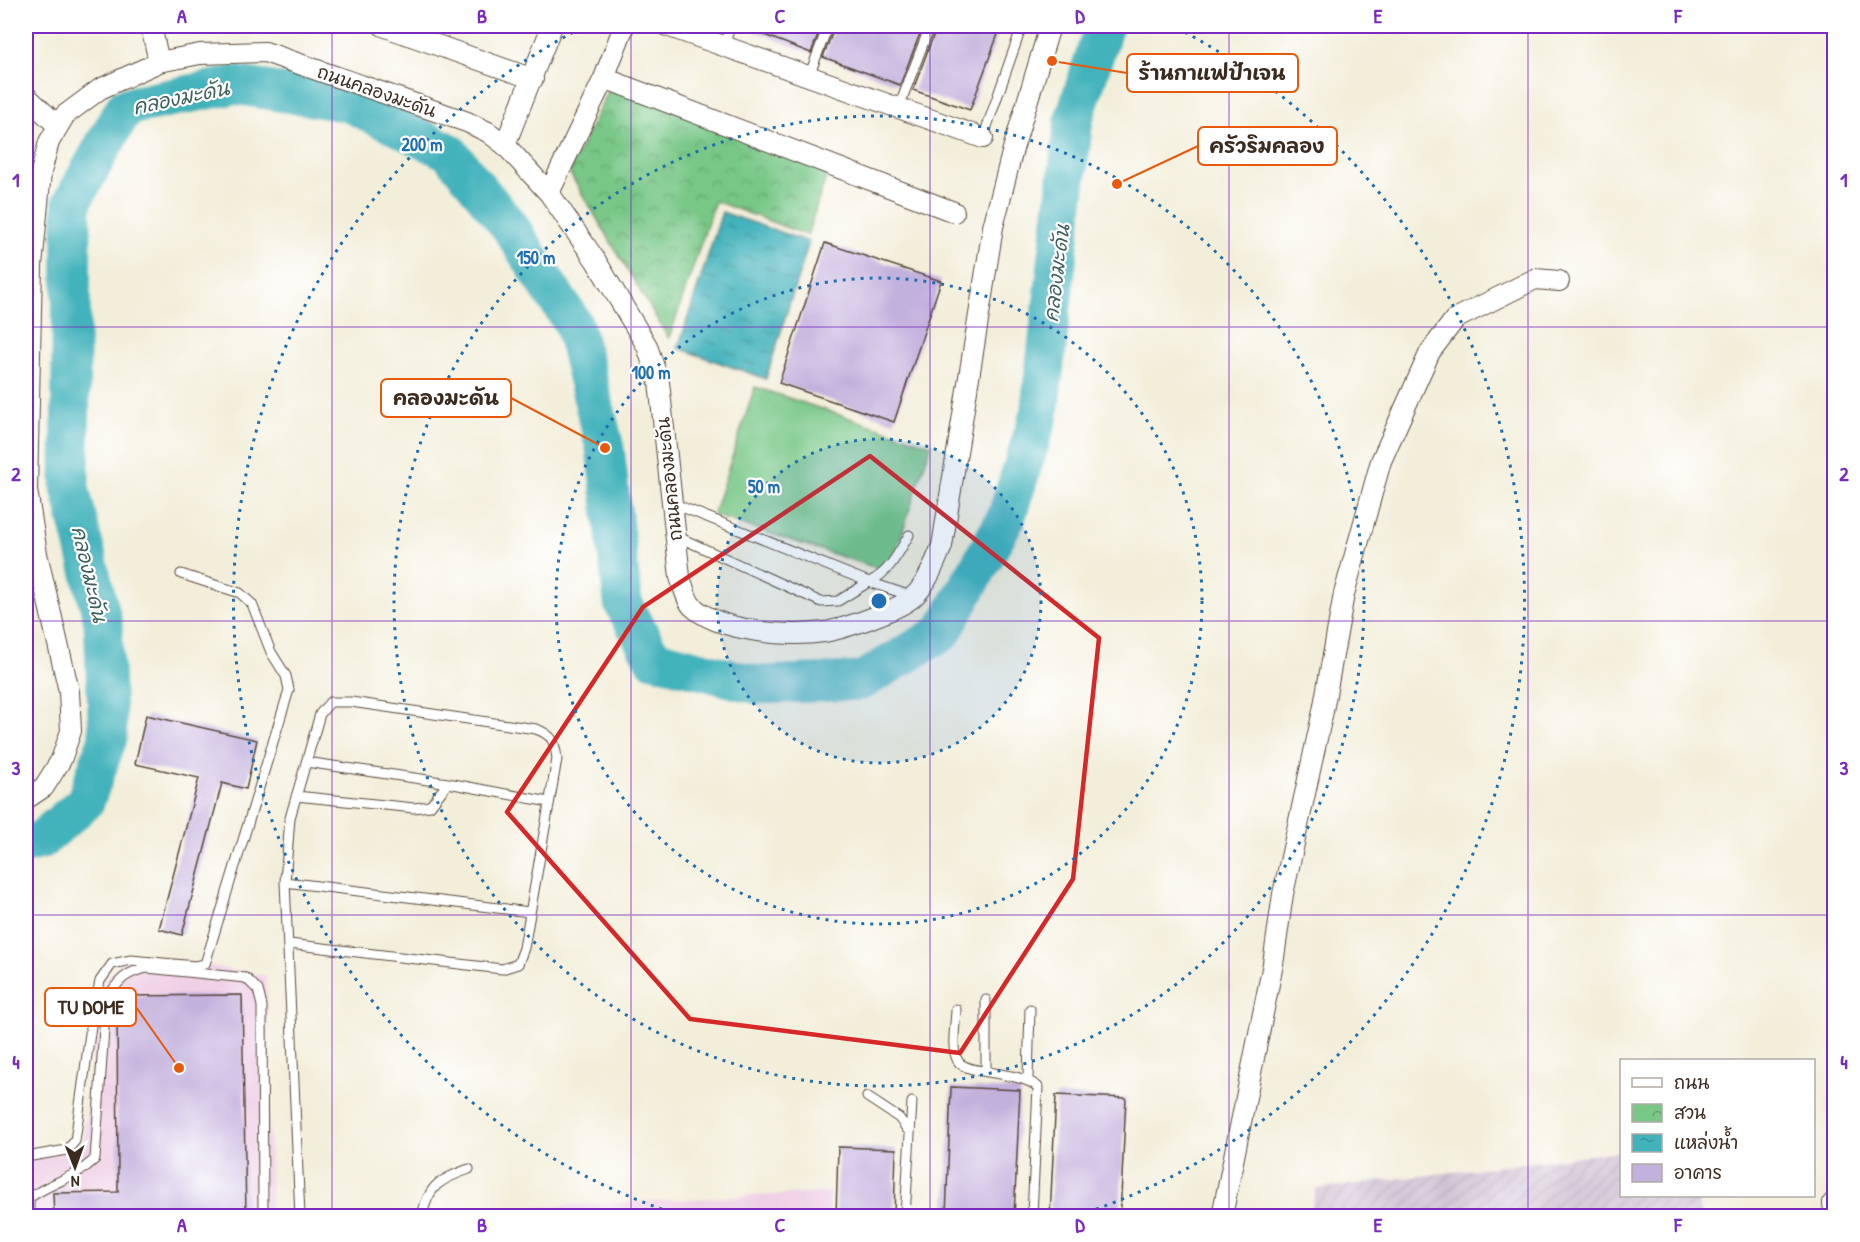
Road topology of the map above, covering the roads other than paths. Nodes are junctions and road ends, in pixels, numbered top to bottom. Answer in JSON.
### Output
{"nodes":[{"id":1,"x":151,"y":26,"type":"edge"},
{"id":2,"x":383,"y":26,"type":"edge"},
{"id":3,"x":552,"y":26,"type":"edge"},
{"id":4,"x":624,"y":26,"type":"edge"},
{"id":5,"x":667,"y":26,"type":"edge"},
{"id":6,"x":731,"y":26,"type":"edge"},
{"id":7,"x":828,"y":26,"type":"edge"},
{"id":8,"x":930,"y":26,"type":"edge"},
{"id":9,"x":1022,"y":26,"type":"edge"},
{"id":10,"x":1050,"y":26,"type":"edge"},
{"id":11,"x":723,"y":46,"type":"junction"},
{"id":12,"x":159,"y":62,"type":"junction"},
{"id":13,"x":809,"y":76,"type":"junction"},
{"id":14,"x":604,"y":78,"type":"junction"},
{"id":15,"x":533,"y":79,"type":"junction"},
{"id":16,"x":26,"y":96,"type":"edge"},
{"id":17,"x":899,"y":107,"type":"junction"},
{"id":18,"x":58,"y":126,"type":"junction"},
{"id":19,"x":983,"y":138,"type":"joint"},
{"id":20,"x":505,"y":145,"type":"junction"},
{"id":21,"x":549,"y":193,"type":"junction"},
{"id":22,"x":954,"y":212,"type":"dead end"},
{"id":23,"x":29,"y":265,"type":"edge"},
{"id":24,"x":1559,"y":281,"type":"dead end"},
{"id":25,"x":672,"y":504,"type":"junction"},
{"id":26,"x":675,"y":535,"type":"junction"},
{"id":27,"x":909,"y":536,"type":"dead end"},
{"id":28,"x":182,"y":574,"type":"dead end"},
{"id":29,"x":869,"y":582,"type":"junction"},
{"id":30,"x":914,"y":597,"type":"junction"},
{"id":31,"x":306,"y":762,"type":"junction"},
{"id":32,"x":448,"y":783,"type":"junction"},
{"id":33,"x":296,"y":796,"type":"junction"},
{"id":34,"x":26,"y":799,"type":"edge"},
{"id":35,"x":549,"y":802,"type":"junction"},
{"id":36,"x":285,"y":882,"type":"junction"},
{"id":37,"x":530,"y":912,"type":"junction"},
{"id":38,"x":289,"y":944,"type":"junction"},
{"id":39,"x":986,"y":1000,"type":"dead end"},
{"id":40,"x":956,"y":1009,"type":"dead end"},
{"id":41,"x":1030,"y":1009,"type":"dead end"},
{"id":42,"x":986,"y":1071,"type":"junction"},
{"id":43,"x":1028,"y":1078,"type":"junction"},
{"id":44,"x":867,"y":1097,"type":"dead end"},
{"id":45,"x":912,"y":1102,"type":"dead end"},
{"id":46,"x":910,"y":1133,"type":"junction"},
{"id":47,"x":26,"y":1157,"type":"edge"},
{"id":48,"x":469,"y":1169,"type":"dead end"},
{"id":49,"x":30,"y":1216,"type":"edge"},
{"id":50,"x":263,"y":1216,"type":"edge"},
{"id":51,"x":300,"y":1216,"type":"edge"},
{"id":52,"x":422,"y":1216,"type":"edge"},
{"id":53,"x":905,"y":1216,"type":"edge"},
{"id":54,"x":1032,"y":1216,"type":"edge"},
{"id":55,"x":1222,"y":1216,"type":"edge"}],
"edges":[{"from":1,"to":12,"type":"street"},
{"from":2,"to":15,"type":"street"},
{"from":3,"to":15,"type":"street"},
{"from":4,"to":14,"type":"street"},
{"from":5,"to":11,"type":"street"},
{"from":6,"to":11,"type":"lane"},
{"from":7,"to":13,"type":"lane"},
{"from":8,"to":17,"type":"lane"},
{"from":9,"to":19,"type":"lane"},
{"from":10,"to":30,"type":"street","name":"ถนนคลองมะดัน"},
{"from":11,"to":13,"type":"street"},
{"from":12,"to":18,"type":"street","name":"ถนนคลองมะดัน"},
{"from":12,"to":20,"type":"street","name":"ถนนคลองมะดัน"},
{"from":13,"to":17,"type":"street"},
{"from":14,"to":21,"type":"street"},
{"from":14,"to":22,"type":"street"},
{"from":15,"to":20,"type":"street"},
{"from":16,"to":18,"type":"street"},
{"from":17,"to":19,"type":"street"},
{"from":18,"to":23,"type":"street","name":"ถนนคลองมะดัน"},
{"from":20,"to":21,"type":"street","name":"ถนนคลองมะดัน"},
{"from":21,"to":25,"type":"street","name":"ถนนคลองมะดัน"},
{"from":23,"to":34,"type":"street","name":"ถนนคลองมะดัน"},
{"from":24,"to":55,"type":"street"},
{"from":25,"to":26,"type":"street","name":"ถนนคลองมะดัน"},
{"from":25,"to":29,"type":"lane"},
{"from":26,"to":29,"type":"lane"},
{"from":26,"to":30,"type":"street","name":"ถนนคลองมะดัน"},
{"from":27,"to":29,"type":"lane"},
{"from":28,"to":47,"type":"lane"},
{"from":29,"to":30,"type":"lane"},
{"from":31,"to":32,"type":"lane"},
{"from":31,"to":33,"type":"lane"},
{"from":31,"to":35,"type":"lane"},
{"from":32,"to":33,"type":"lane"},
{"from":32,"to":35,"type":"lane"},
{"from":33,"to":36,"type":"lane"},
{"from":35,"to":37,"type":"lane"},
{"from":36,"to":37,"type":"lane"},
{"from":36,"to":38,"type":"lane"},
{"from":37,"to":38,"type":"lane"},
{"from":38,"to":51,"type":"lane"},
{"from":39,"to":42,"type":"lane"},
{"from":40,"to":42,"type":"lane"},
{"from":41,"to":43,"type":"lane"},
{"from":42,"to":43,"type":"lane"},
{"from":43,"to":54,"type":"lane"},
{"from":44,"to":46,"type":"lane"},
{"from":45,"to":46,"type":"lane"},
{"from":46,"to":53,"type":"lane"},
{"from":48,"to":52,"type":"lane"},
{"from":49,"to":50,"type":"lane"}]}
